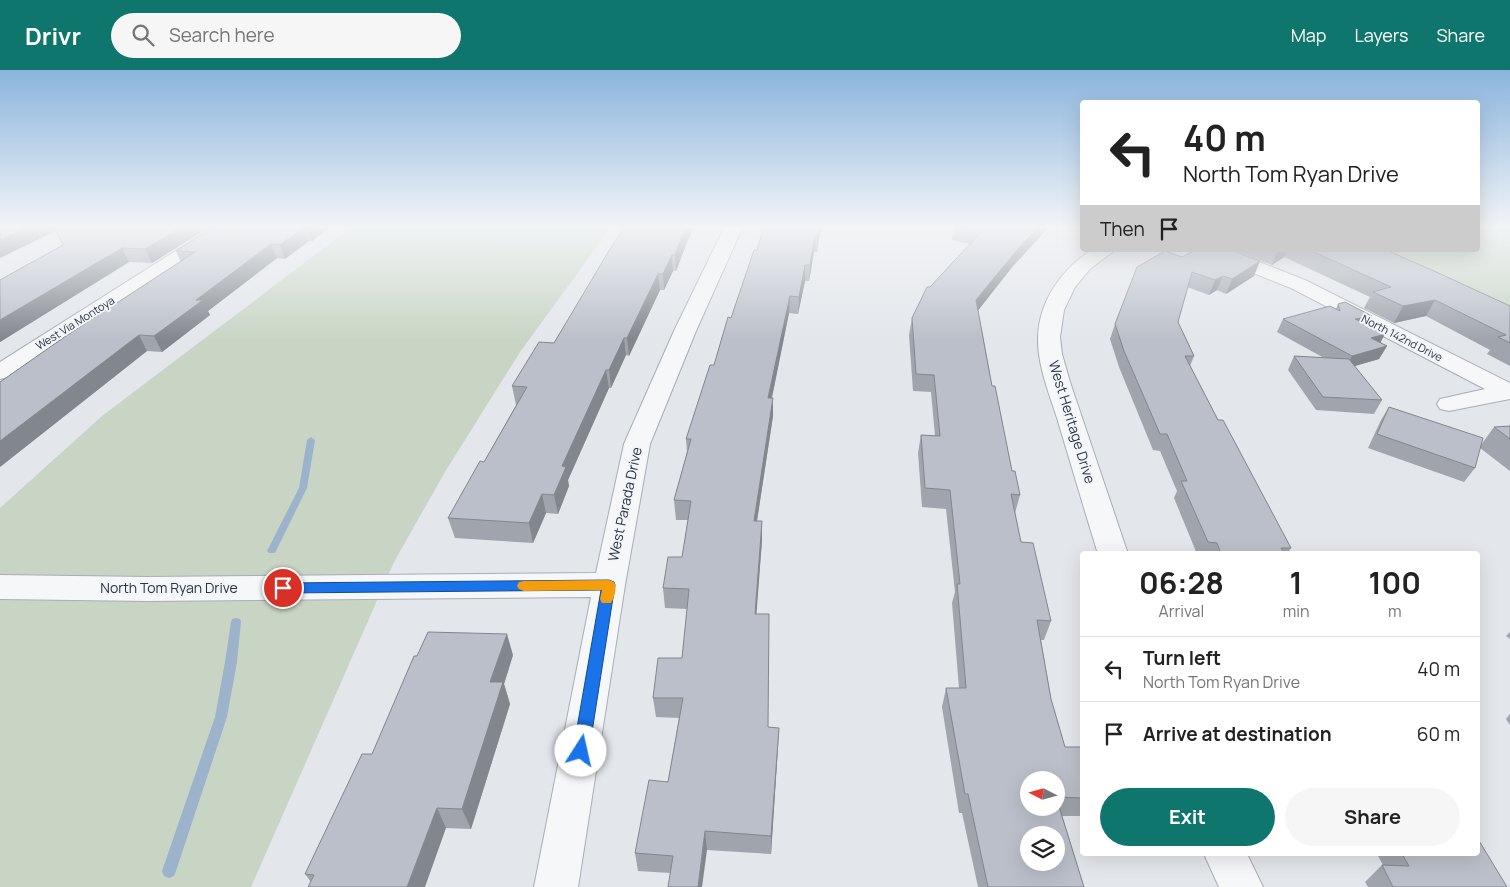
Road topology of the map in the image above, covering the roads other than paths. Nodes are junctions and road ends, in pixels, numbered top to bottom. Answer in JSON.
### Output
{"nodes":[{"id":1,"x":168,"y":264,"type":"edge"},
{"id":2,"x":716,"y":264,"type":"edge"},
{"id":3,"x":1086,"y":264,"type":"edge"},
{"id":4,"x":1248,"y":264,"type":"edge"},
{"id":5,"x":0,"y":372,"type":"edge"},
{"id":6,"x":1510,"y":392,"type":"edge"},
{"id":7,"x":1450,"y":404,"type":"dead end"},
{"id":8,"x":1112,"y":551,"type":"edge"},
{"id":9,"x":609,"y":585,"type":"junction"},
{"id":10,"x":0,"y":587,"type":"edge"},
{"id":11,"x":1226,"y":856,"type":"edge"},
{"id":12,"x":556,"y":887,"type":"edge"},
{"id":13,"x":1241,"y":887,"type":"edge"}],
"edges":[{"from":1,"to":5,"type":"street","name":"West Via Montoya"},
{"from":2,"to":9,"type":"street","name":"West Parada Drive"},
{"from":3,"to":8,"type":"street","name":"West Heritage Drive"},
{"from":4,"to":6,"type":"street","name":"North 142nd Drive"},
{"from":6,"to":7,"type":"street","name":"North 142nd Drive"},
{"from":9,"to":10,"type":"street","name":"North Tom Ryan Drive"},
{"from":9,"to":12,"type":"street","name":"West Parada Drive"},
{"from":11,"to":13,"type":"street"}]}
